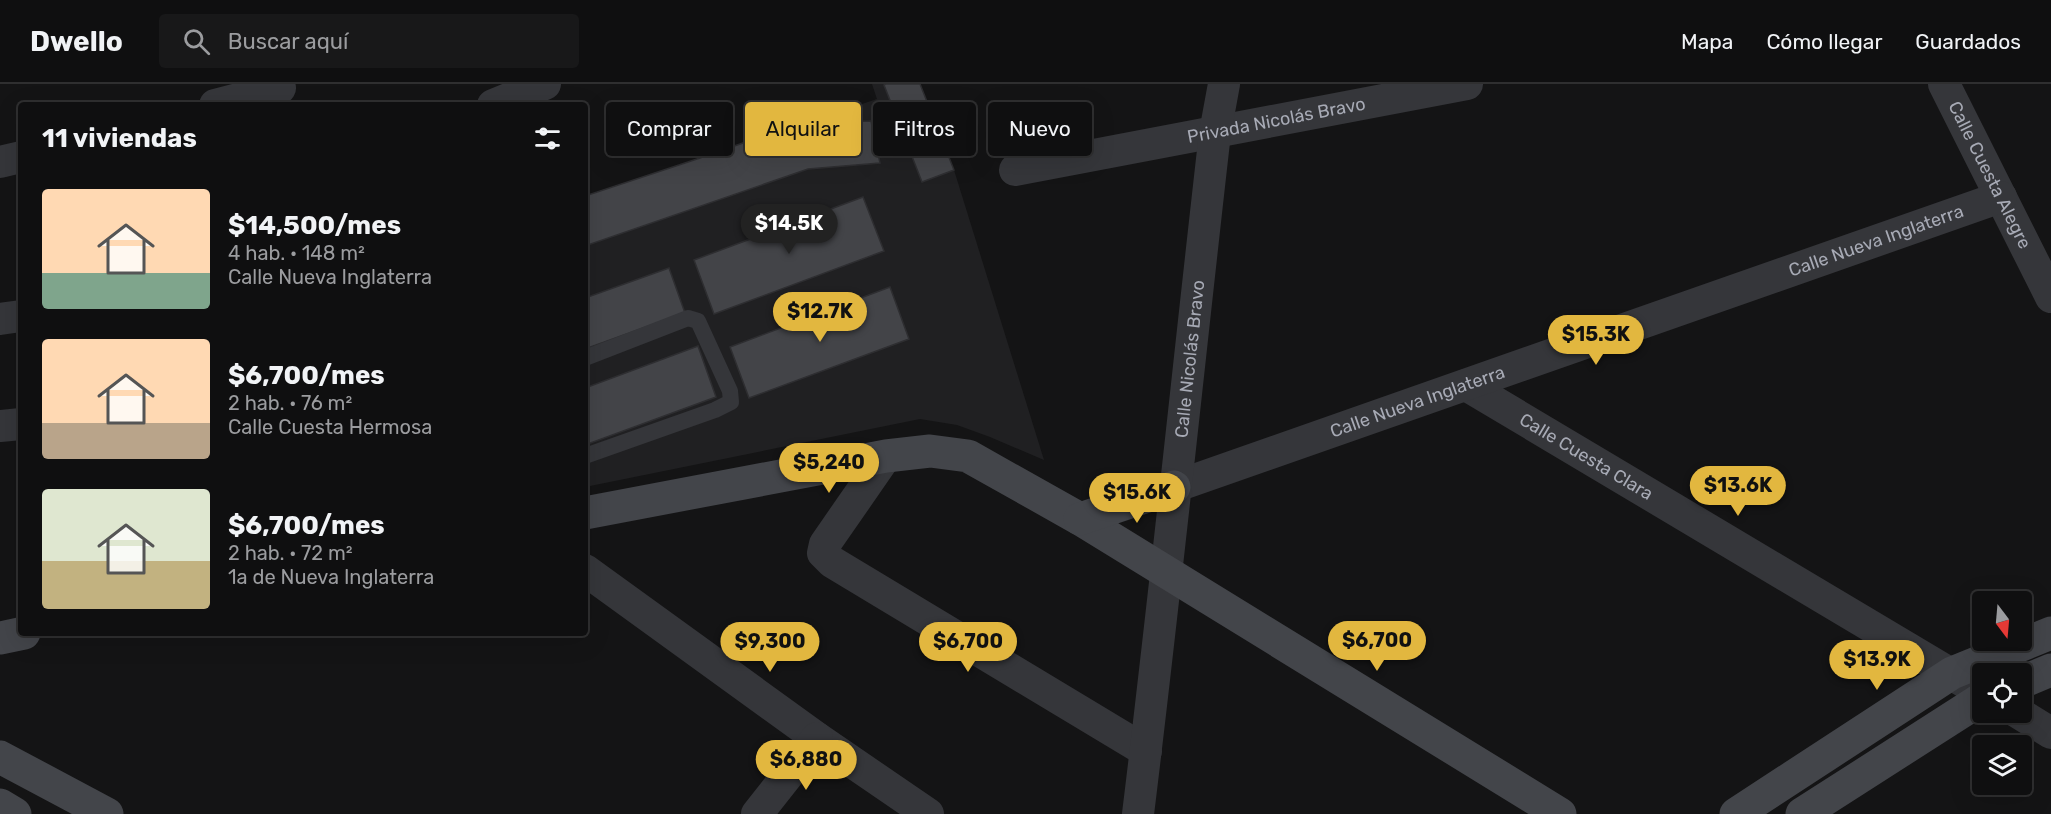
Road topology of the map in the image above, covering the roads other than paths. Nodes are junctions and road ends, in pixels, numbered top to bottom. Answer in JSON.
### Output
{"nodes":[{"id":1,"x":490,"y":84,"type":"edge"},
{"id":2,"x":545,"y":84,"type":"edge"},
{"id":3,"x":1224,"y":84,"type":"edge"},
{"id":4,"x":1467,"y":84,"type":"edge"},
{"id":5,"x":1944,"y":84,"type":"edge"},
{"id":6,"x":280,"y":88,"type":"dead end"},
{"id":7,"x":226,"y":102,"type":"edge"},
{"id":8,"x":493,"y":102,"type":"edge"},
{"id":9,"x":500,"y":102,"type":"edge"},
{"id":10,"x":1215,"y":133,"type":"junction"},
{"id":11,"x":18,"y":157,"type":"edge"},
{"id":12,"x":0,"y":162,"type":"edge"},
{"id":13,"x":1015,"y":170,"type":"dead end"},
{"id":14,"x":2001,"y":197,"type":"junction"},
{"id":15,"x":2051,"y":297,"type":"edge"},
{"id":16,"x":18,"y":316,"type":"edge"},
{"id":17,"x":0,"y":319,"type":"edge"},
{"id":18,"x":588,"y":357,"type":"edge"},
{"id":19,"x":1466,"y":385,"type":"junction"},
{"id":20,"x":18,"y":424,"type":"edge"},
{"id":21,"x":0,"y":426,"type":"edge"},
{"id":22,"x":588,"y":455,"type":"edge"},
{"id":23,"x":886,"y":456,"type":"junction"},
{"id":24,"x":1174,"y":487,"type":"junction"},
{"id":25,"x":588,"y":511,"type":"edge"},
{"id":26,"x":1080,"y":519,"type":"junction"},
{"id":27,"x":588,"y":572,"type":"edge"},
{"id":28,"x":1167,"y":573,"type":"junction"},
{"id":29,"x":2051,"y":633,"type":"edge"},
{"id":30,"x":18,"y":634,"type":"edge"},
{"id":31,"x":0,"y":638,"type":"edge"},
{"id":32,"x":2051,"y":670,"type":"edge"},
{"id":33,"x":1952,"y":673,"type":"junction"},
{"id":34,"x":2032,"y":678,"type":"edge"},
{"id":35,"x":1972,"y":686,"type":"edge"},
{"id":36,"x":1972,"y":705,"type":"edge"},
{"id":37,"x":2032,"y":721,"type":"edge"},
{"id":38,"x":2051,"y":733,"type":"edge"},
{"id":39,"x":817,"y":738,"type":"junction"},
{"id":40,"x":1146,"y":751,"type":"junction"},
{"id":41,"x":0,"y":757,"type":"edge"},
{"id":42,"x":0,"y":806,"type":"edge"},
{"id":43,"x":15,"y":814,"type":"edge"},
{"id":44,"x":106,"y":814,"type":"edge"},
{"id":45,"x":757,"y":814,"type":"edge"},
{"id":46,"x":928,"y":814,"type":"edge"},
{"id":47,"x":1138,"y":814,"type":"edge"},
{"id":48,"x":1560,"y":814,"type":"edge"},
{"id":49,"x":1736,"y":814,"type":"edge"},
{"id":50,"x":1802,"y":814,"type":"edge"}],
"edges":[{"from":1,"to":8,"type":"street"},
{"from":2,"to":9,"type":"street"},
{"from":3,"to":10,"type":"street","name":"Calle Nicolás Bravo"},
{"from":4,"to":10,"type":"street","name":"Privada Nicolás Bravo"},
{"from":5,"to":14,"type":"street","name":"Calle Cuesta Alegre"},
{"from":6,"to":7,"type":"street"},
{"from":10,"to":13,"type":"street","name":"Privada Nicolás Bravo"},
{"from":10,"to":24,"type":"street","name":"Calle Nicolás Bravo"},
{"from":11,"to":12,"type":"street"},
{"from":14,"to":15,"type":"street","name":"Calle Cuesta Alegre"},
{"from":14,"to":19,"type":"street","name":"Calle Nueva Inglaterra"},
{"from":16,"to":17,"type":"street"},
{"from":18,"to":22,"type":"lane"},
{"from":19,"to":24,"type":"street","name":"Calle Nueva Inglaterra"},
{"from":19,"to":33,"type":"street","name":"Calle Cuesta Clara"},
{"from":20,"to":21,"type":"street"},
{"from":23,"to":25,"type":"street"},
{"from":23,"to":26,"type":"street"},
{"from":23,"to":40,"type":"street"},
{"from":24,"to":26,"type":"street"},
{"from":24,"to":28,"type":"street","name":"Calle Nicolás Bravo"},
{"from":26,"to":28,"type":"street"},
{"from":27,"to":39,"type":"street"},
{"from":28,"to":40,"type":"street","name":"Calle Nicolás Bravo"},
{"from":28,"to":48,"type":"street"},
{"from":29,"to":33,"type":"street"},
{"from":30,"to":31,"type":"street"},
{"from":32,"to":34,"type":"street"},
{"from":33,"to":35,"type":"street","name":"Calle Cuesta Clara"},
{"from":33,"to":49,"type":"street"},
{"from":36,"to":50,"type":"street"},
{"from":37,"to":38,"type":"street"},
{"from":39,"to":45,"type":"street"},
{"from":39,"to":46,"type":"street"},
{"from":40,"to":47,"type":"street","name":"Calle Nicolás Bravo"},
{"from":41,"to":44,"type":"street"},
{"from":42,"to":43,"type":"street"}]}
